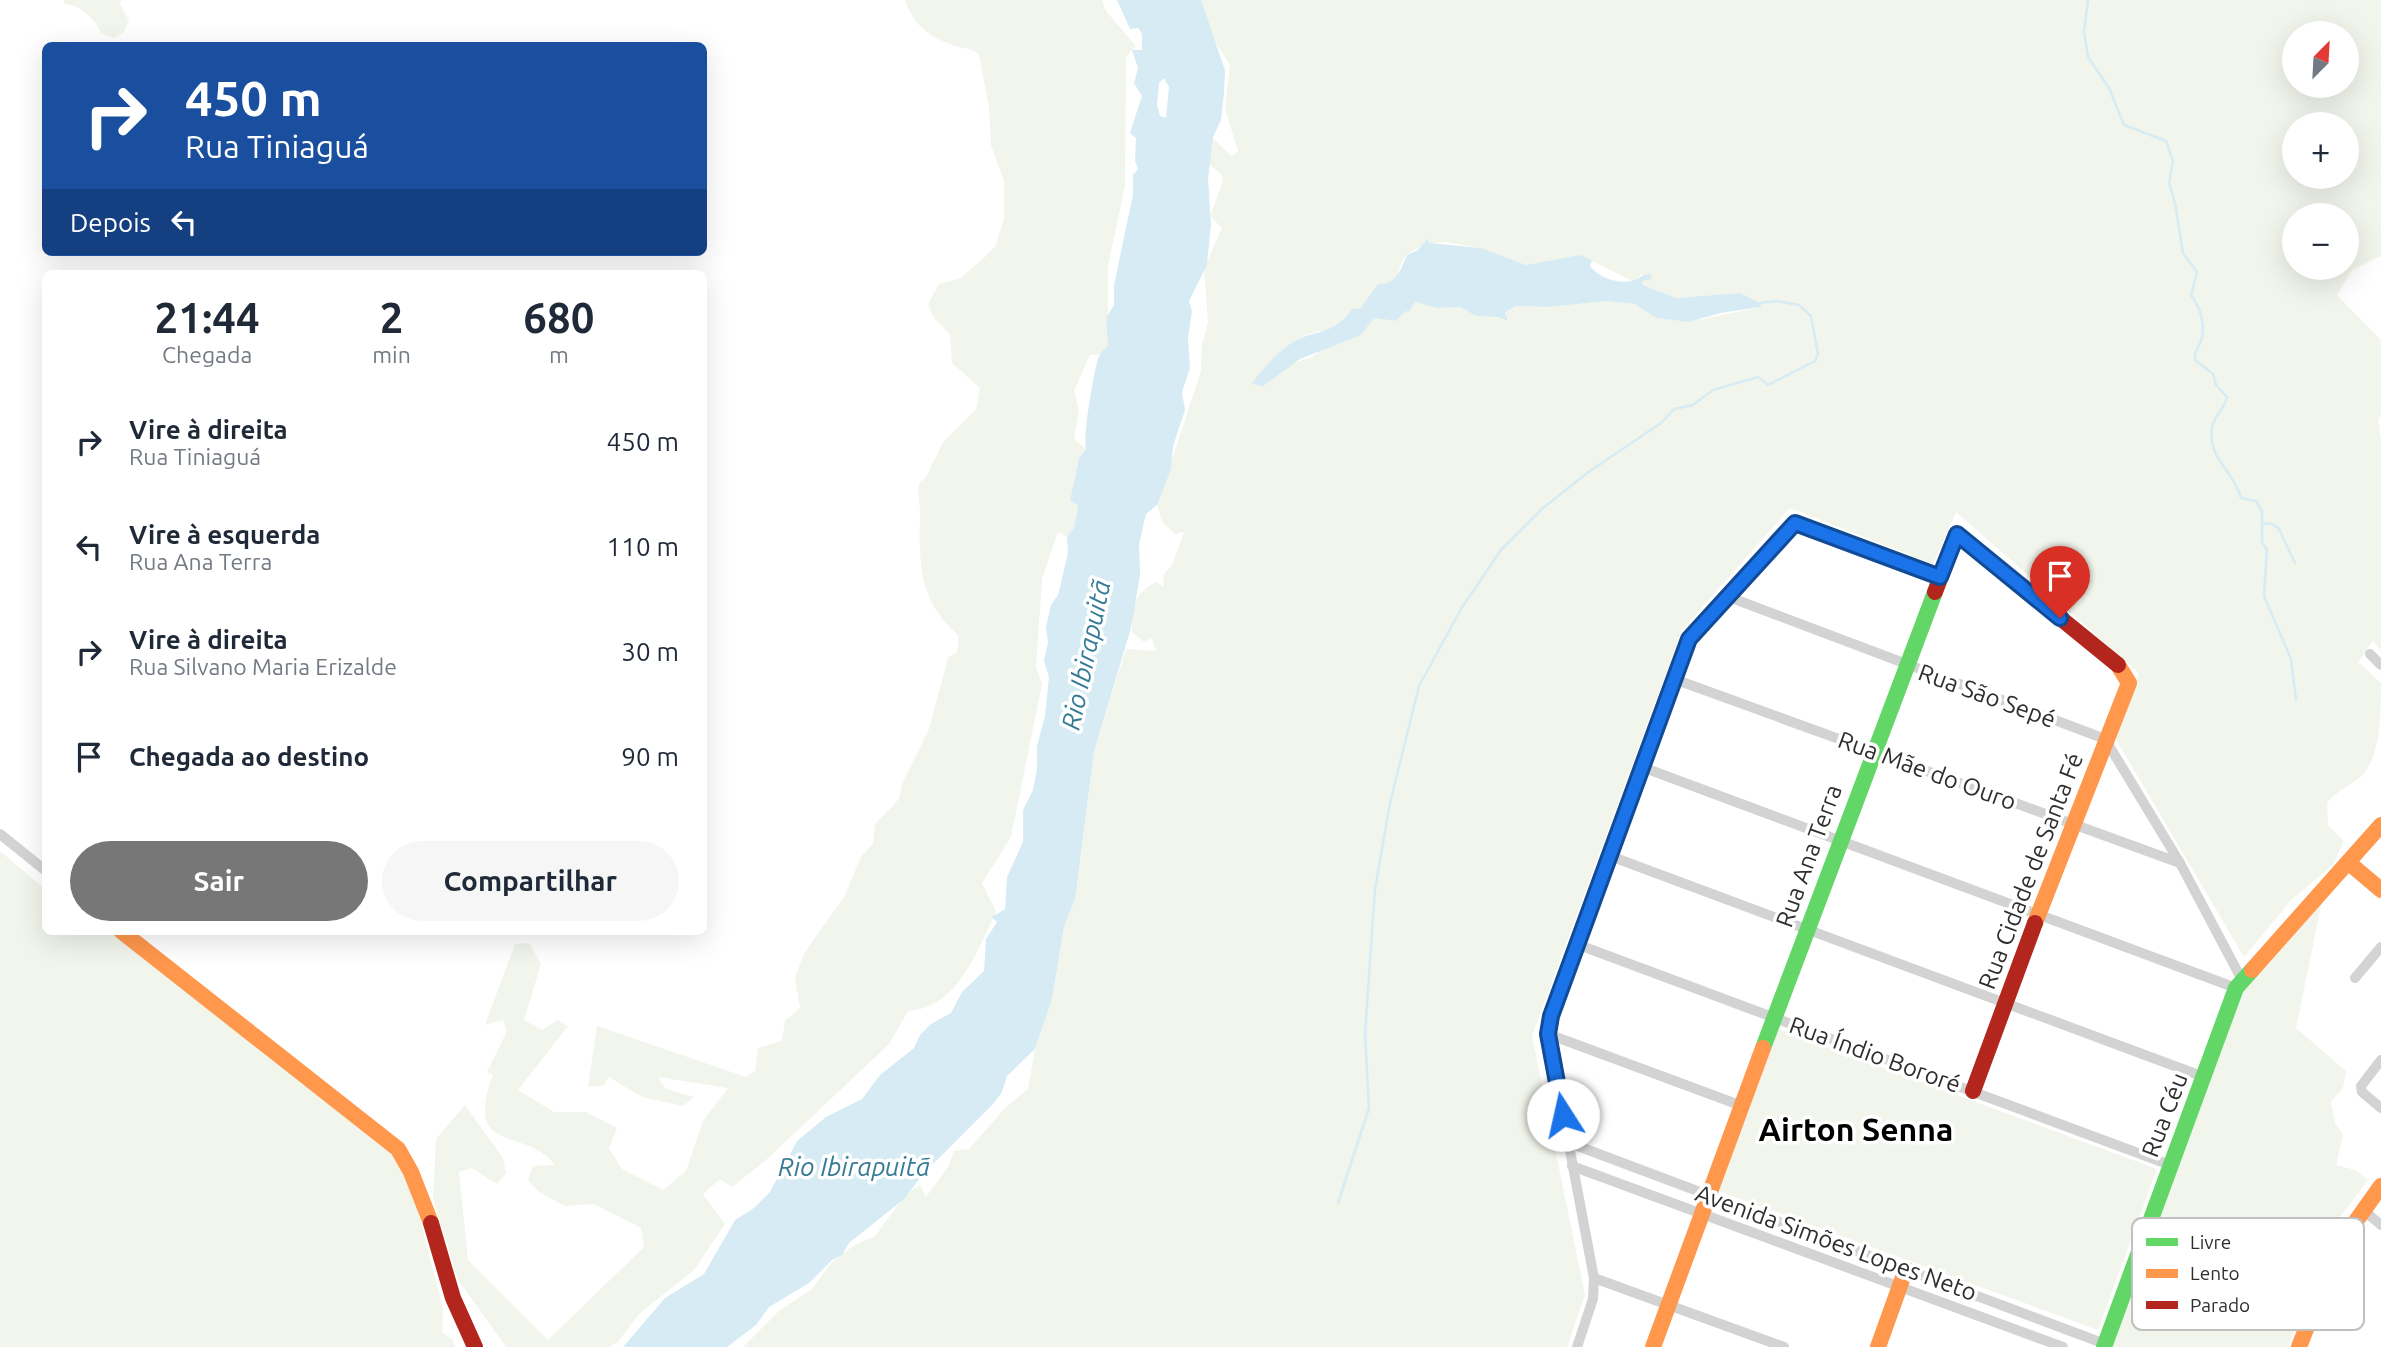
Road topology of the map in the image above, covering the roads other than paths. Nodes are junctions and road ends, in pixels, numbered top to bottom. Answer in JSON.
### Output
{"nodes":[{"id":1,"x":1940,"y":577,"type":"junction"},
{"id":2,"x":1729,"y":597,"type":"junction"},
{"id":3,"x":2370,"y":654,"type":"dead end"},
{"id":4,"x":1906,"y":665,"type":"junction"},
{"id":5,"x":2381,"y":665,"type":"edge"},
{"id":6,"x":2122,"y":669,"type":"joint"},
{"id":7,"x":1674,"y":680,"type":"junction"},
{"id":8,"x":2105,"y":739,"type":"junction"},
{"id":9,"x":1872,"y":752,"type":"junction"},
{"id":10,"x":1642,"y":767,"type":"junction"},
{"id":11,"x":2072,"y":824,"type":"junction"},
{"id":12,"x":2381,"y":825,"type":"edge"},
{"id":13,"x":0,"y":834,"type":"edge"},
{"id":14,"x":1839,"y":840,"type":"junction"},
{"id":15,"x":1610,"y":856,"type":"junction"},
{"id":16,"x":2180,"y":863,"type":"junction"},
{"id":17,"x":2349,"y":863,"type":"junction"},
{"id":18,"x":42,"y":868,"type":"edge"},
{"id":19,"x":2381,"y":890,"type":"edge"},
{"id":20,"x":2038,"y":914,"type":"junction"},
{"id":21,"x":1807,"y":929,"type":"junction"},
{"id":22,"x":126,"y":935,"type":"edge"},
{"id":23,"x":1578,"y":945,"type":"junction"},
{"id":24,"x":2381,"y":947,"type":"edge"},
{"id":25,"x":2355,"y":978,"type":"dead end"},
{"id":26,"x":2239,"y":984,"type":"junction"},
{"id":27,"x":2006,"y":1003,"type":"junction"},
{"id":28,"x":1774,"y":1018,"type":"junction"},
{"id":29,"x":1548,"y":1034,"type":"junction"},
{"id":30,"x":2381,"y":1060,"type":"edge"},
{"id":31,"x":2204,"y":1077,"type":"junction"},
{"id":32,"x":1973,"y":1091,"type":"junction"},
{"id":33,"x":1742,"y":1106,"type":"junction"},
{"id":34,"x":2381,"y":1108,"type":"edge"},
{"id":35,"x":1567,"y":1142,"type":"junction"},
{"id":36,"x":2170,"y":1165,"type":"junction"},
{"id":37,"x":1572,"y":1166,"type":"junction"},
{"id":38,"x":2381,"y":1186,"type":"edge"},
{"id":39,"x":1709,"y":1196,"type":"junction"},
{"id":40,"x":2362,"y":1209,"type":"junction"},
{"id":41,"x":1702,"y":1215,"type":"junction"},
{"id":42,"x":2151,"y":1218,"type":"edge"},
{"id":43,"x":2356,"y":1218,"type":"edge"},
{"id":44,"x":2381,"y":1225,"type":"edge"},
{"id":45,"x":1906,"y":1269,"type":"junction"},
{"id":46,"x":2132,"y":1270,"type":"edge"},
{"id":47,"x":1594,"y":1278,"type":"junction"},
{"id":48,"x":1900,"y":1287,"type":"junction"},
{"id":49,"x":1670,"y":1305,"type":"junction"},
{"id":50,"x":2306,"y":1330,"type":"edge"},
{"id":51,"x":2105,"y":1345,"type":"edge"},
{"id":52,"x":475,"y":1347,"type":"edge"},
{"id":53,"x":1577,"y":1347,"type":"edge"},
{"id":54,"x":1653,"y":1347,"type":"edge"},
{"id":55,"x":1784,"y":1347,"type":"edge"},
{"id":56,"x":1878,"y":1347,"type":"edge"},
{"id":57,"x":2063,"y":1347,"type":"edge"},
{"id":58,"x":2299,"y":1347,"type":"edge"}],
"edges":[{"from":1,"to":2,"type":"street"},
{"from":1,"to":4,"type":"street","name":"Rua Ana Terra"},
{"from":1,"to":6,"type":"street","name":"Rua Ana Terra"},
{"from":2,"to":4,"type":"street","name":"Rua São Sepé"},
{"from":2,"to":7,"type":"street"},
{"from":3,"to":5,"type":"street"},
{"from":4,"to":8,"type":"street","name":"Rua São Sepé"},
{"from":4,"to":9,"type":"street","name":"Rua Ana Terra"},
{"from":6,"to":8,"type":"street","name":"Rua Cidade de Santa Fé"},
{"from":7,"to":9,"type":"street","name":"Rua Mãe do Ouro"},
{"from":7,"to":10,"type":"street"},
{"from":8,"to":11,"type":"street","name":"Rua Cidade de Santa Fé"},
{"from":8,"to":16,"type":"street"},
{"from":9,"to":11,"type":"street","name":"Rua Mãe do Ouro"},
{"from":9,"to":14,"type":"street","name":"Rua Ana Terra"},
{"from":10,"to":14,"type":"street"},
{"from":10,"to":15,"type":"street"},
{"from":11,"to":16,"type":"street","name":"Rua Mãe do Ouro"},
{"from":11,"to":20,"type":"street","name":"Rua Cidade de Santa Fé"},
{"from":12,"to":17,"type":"street","name":"Rua Céu"},
{"from":13,"to":18,"type":"street"},
{"from":14,"to":20,"type":"street"},
{"from":14,"to":21,"type":"street","name":"Rua Ana Terra"},
{"from":15,"to":21,"type":"street"},
{"from":15,"to":23,"type":"street"},
{"from":16,"to":26,"type":"street"},
{"from":17,"to":19,"type":"street"},
{"from":17,"to":26,"type":"street","name":"Rua Céu"},
{"from":20,"to":26,"type":"street"},
{"from":20,"to":27,"type":"street","name":"Rua Cidade de Santa Fé"},
{"from":21,"to":27,"type":"street"},
{"from":21,"to":28,"type":"street","name":"Rua Ana Terra"},
{"from":22,"to":52,"type":"street"},
{"from":23,"to":28,"type":"street","name":"Rua Índio Bororé"},
{"from":23,"to":29,"type":"street"},
{"from":24,"to":25,"type":"street"},
{"from":26,"to":31,"type":"street","name":"Rua Céu"},
{"from":27,"to":31,"type":"street"},
{"from":27,"to":32,"type":"street","name":"Rua Cidade de Santa Fé"},
{"from":28,"to":32,"type":"street","name":"Rua Índio Bororé"},
{"from":28,"to":33,"type":"street","name":"Rua Ana Terra"},
{"from":29,"to":33,"type":"street"},
{"from":29,"to":35,"type":"street"},
{"from":30,"to":34,"type":"street"},
{"from":31,"to":36,"type":"street","name":"Rua Céu"},
{"from":32,"to":36,"type":"street","name":"Rua Índio Bororé"},
{"from":33,"to":39,"type":"street","name":"Rua Ana Terra"},
{"from":35,"to":37,"type":"street"},
{"from":35,"to":39,"type":"street","name":"Avenida Simões Lopes Neto"},
{"from":36,"to":42,"type":"street","name":"Rua Céu"},
{"from":37,"to":41,"type":"street","name":"Avenida Simões Lopes Neto"},
{"from":37,"to":47,"type":"street"},
{"from":38,"to":40,"type":"street"},
{"from":39,"to":41,"type":"street","name":"Rua Ana Terra"},
{"from":39,"to":45,"type":"street","name":"Avenida Simões Lopes Neto"},
{"from":40,"to":43,"type":"street"},
{"from":40,"to":44,"type":"street"},
{"from":41,"to":48,"type":"street","name":"Avenida Simões Lopes Neto"},
{"from":41,"to":49,"type":"street","name":"Rua Ana Terra"},
{"from":45,"to":48,"type":"street"},
{"from":45,"to":51,"type":"street","name":"Avenida Simões Lopes Neto"},
{"from":46,"to":51,"type":"street","name":"Rua Céu"},
{"from":47,"to":49,"type":"street"},
{"from":47,"to":53,"type":"street"},
{"from":48,"to":56,"type":"street"},
{"from":48,"to":57,"type":"street","name":"Avenida Simões Lopes Neto"},
{"from":49,"to":54,"type":"street","name":"Rua Ana Terra"},
{"from":49,"to":55,"type":"street"},
{"from":50,"to":58,"type":"street"}]}
